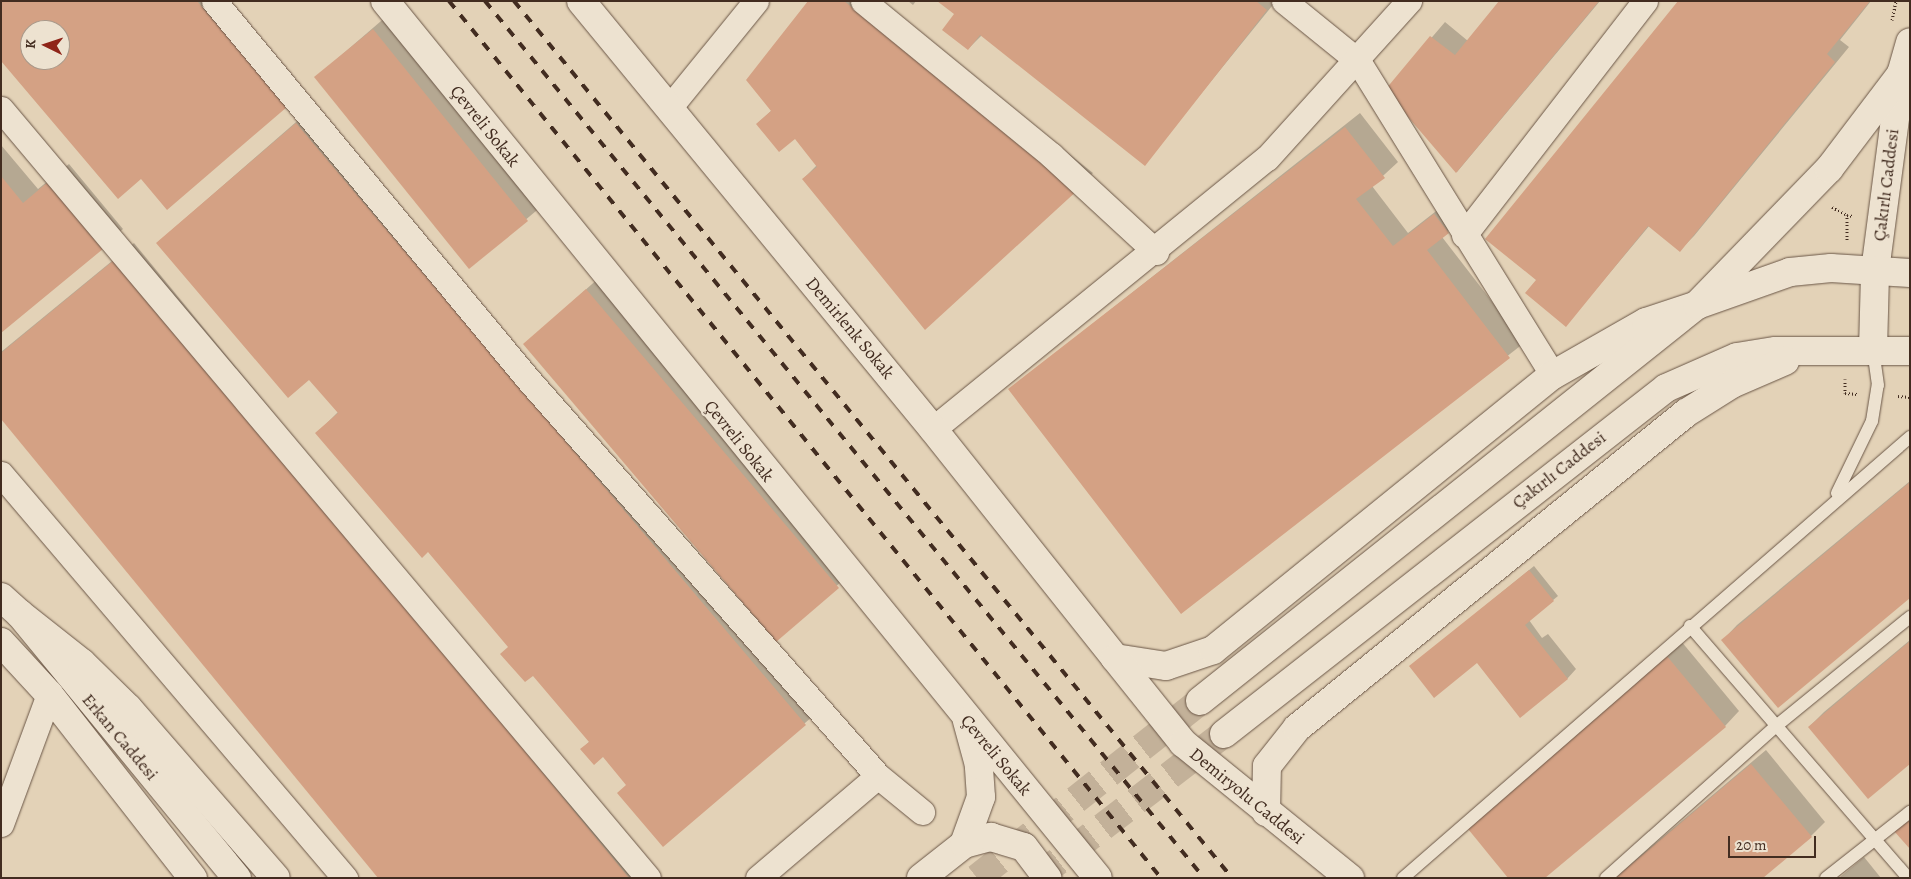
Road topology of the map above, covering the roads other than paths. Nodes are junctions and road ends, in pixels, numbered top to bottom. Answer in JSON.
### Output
{"nodes":[{"id":1,"x":214,"y":1,"type":"edge"},
{"id":2,"x":385,"y":1,"type":"edge"},
{"id":3,"x":581,"y":1,"type":"edge"},
{"id":4,"x":756,"y":1,"type":"edge"},
{"id":5,"x":863,"y":1,"type":"edge"},
{"id":6,"x":1284,"y":1,"type":"edge"},
{"id":7,"x":1409,"y":1,"type":"edge"},
{"id":8,"x":1645,"y":1,"type":"edge"},
{"id":9,"x":1910,"y":42,"type":"edge"},
{"id":10,"x":1358,"y":61,"type":"junction"},
{"id":11,"x":1901,"y":74,"type":"junction"},
{"id":12,"x":669,"y":108,"type":"junction"},
{"id":13,"x":1,"y":109,"type":"edge"},
{"id":14,"x":1464,"y":234,"type":"junction"},
{"id":15,"x":1156,"y":252,"type":"junction"},
{"id":16,"x":1875,"y":270,"type":"junction"},
{"id":17,"x":1910,"y":273,"type":"edge"},
{"id":18,"x":1697,"y":305,"type":"junction"},
{"id":19,"x":1829,"y":347,"type":"junction"},
{"id":20,"x":1873,"y":350,"type":"junction"},
{"id":21,"x":1910,"y":351,"type":"edge"},
{"id":22,"x":1553,"y":375,"type":"junction"},
{"id":23,"x":933,"y":428,"type":"junction"},
{"id":24,"x":1910,"y":437,"type":"edge"},
{"id":25,"x":1,"y":474,"type":"edge"},
{"id":26,"x":1830,"y":504,"type":"junction"},
{"id":27,"x":11,"y":606,"type":"edge"},
{"id":28,"x":1910,"y":617,"type":"edge"},
{"id":29,"x":1690,"y":626,"type":"junction"},
{"id":30,"x":1,"y":642,"type":"edge"},
{"id":31,"x":1115,"y":658,"type":"junction"},
{"id":32,"x":49,"y":694,"type":"junction"},
{"id":33,"x":1200,"y":701,"type":"tunnel mouth"},
{"id":34,"x":967,"y":721,"type":"junction"},
{"id":35,"x":1775,"y":727,"type":"junction"},
{"id":36,"x":1224,"y":734,"type":"tunnel mouth"},
{"id":37,"x":878,"y":776,"type":"junction"},
{"id":38,"x":922,"y":812,"type":"dead end"},
{"id":39,"x":1266,"y":812,"type":"junction"},
{"id":40,"x":1910,"y":812,"type":"edge"},
{"id":41,"x":1,"y":824,"type":"edge"},
{"id":42,"x":1875,"y":840,"type":"junction"},
{"id":43,"x":964,"y":844,"type":"junction"},
{"id":44,"x":193,"y":878,"type":"edge"},
{"id":45,"x":237,"y":878,"type":"edge"},
{"id":46,"x":276,"y":878,"type":"edge"},
{"id":47,"x":345,"y":878,"type":"edge"},
{"id":48,"x":648,"y":878,"type":"edge"},
{"id":49,"x":758,"y":878,"type":"edge"},
{"id":50,"x":921,"y":878,"type":"edge"},
{"id":51,"x":1047,"y":878,"type":"edge"},
{"id":52,"x":1098,"y":878,"type":"edge"},
{"id":53,"x":1350,"y":878,"type":"edge"},
{"id":54,"x":1403,"y":878,"type":"edge"},
{"id":55,"x":1606,"y":878,"type":"edge"},
{"id":56,"x":1826,"y":878,"type":"edge"},
{"id":57,"x":1908,"y":878,"type":"edge"}],
"edges":[{"from":1,"to":37,"type":"street"},
{"from":2,"to":34,"type":"main road","name":"Çevreli Sokak"},
{"from":3,"to":12,"type":"main road","name":"Demirlenk Sokak"},
{"from":4,"to":12,"type":"street"},
{"from":5,"to":15,"type":"street"},
{"from":6,"to":10,"type":"street"},
{"from":7,"to":10,"type":"street"},
{"from":8,"to":14,"type":"street"},
{"from":9,"to":11,"type":"main road","name":"Çakırlı Caddesi"},
{"from":10,"to":14,"type":"street"},
{"from":10,"to":15,"type":"street"},
{"from":11,"to":16,"type":"main road","name":"Çakırlı Caddesi"},
{"from":11,"to":18,"type":"main road"},
{"from":12,"to":23,"type":"main road","name":"Demirlenk Sokak"},
{"from":13,"to":48,"type":"street"},
{"from":14,"to":22,"type":"street"},
{"from":15,"to":23,"type":"street"},
{"from":16,"to":17,"type":"main road"},
{"from":16,"to":18,"type":"main road"},
{"from":16,"to":20,"type":"main road","name":"Çakırlı Caddesi"},
{"from":18,"to":22,"type":"main road"},
{"from":18,"to":33,"type":"main road"},
{"from":19,"to":20,"type":"main road","name":"Çakırlı Caddesi"},
{"from":19,"to":36,"type":"main road","name":"Çakırlı Caddesi"},
{"from":19,"to":39,"type":"main road"},
{"from":20,"to":21,"type":"main road"},
{"from":20,"to":26,"type":"lane"},
{"from":22,"to":31,"type":"main road"},
{"from":23,"to":31,"type":"main road","name":"Demirlenk Sokak"},
{"from":24,"to":26,"type":"lane"},
{"from":25,"to":47,"type":"street"},
{"from":26,"to":29,"type":"lane"},
{"from":27,"to":45,"type":"main road","name":"Erkan Caddesi"},
{"from":27,"to":46,"type":"main road"},
{"from":28,"to":35,"type":"lane"},
{"from":29,"to":35,"type":"lane"},
{"from":29,"to":54,"type":"lane"},
{"from":30,"to":32,"type":"main road","name":"Erkan Caddesi"},
{"from":31,"to":39,"type":"main road","name":"Demiryolu Caddesi"},
{"from":32,"to":41,"type":"street"},
{"from":32,"to":44,"type":"main road","name":"Erkan Caddesi"},
{"from":34,"to":43,"type":"main road"},
{"from":34,"to":52,"type":"main road","name":"Çevreli Sokak"},
{"from":35,"to":42,"type":"lane"},
{"from":35,"to":55,"type":"lane"},
{"from":37,"to":38,"type":"street"},
{"from":37,"to":49,"type":"street"},
{"from":39,"to":53,"type":"main road","name":"Demiryolu Caddesi"},
{"from":40,"to":42,"type":"lane"},
{"from":42,"to":56,"type":"lane"},
{"from":42,"to":57,"type":"lane"},
{"from":43,"to":50,"type":"main road"},
{"from":43,"to":51,"type":"main road"}]}
